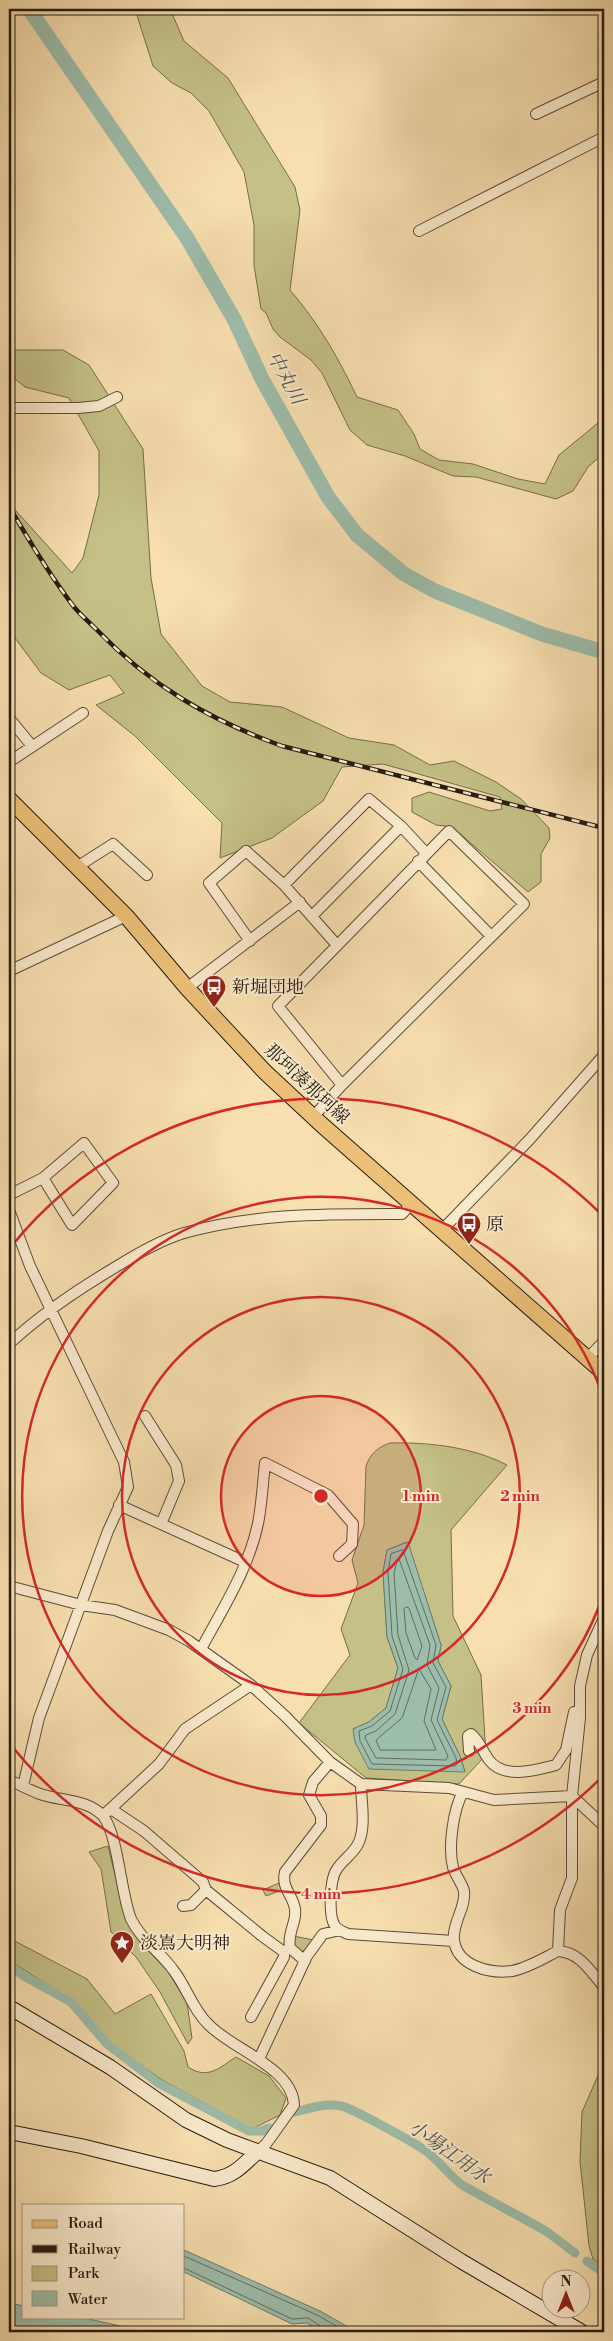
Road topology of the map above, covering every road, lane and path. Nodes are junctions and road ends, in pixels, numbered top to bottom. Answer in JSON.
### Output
{"nodes":[{"id":1,"x":604,"y":82,"type":"edge"},
{"id":2,"x":536,"y":114,"type":"dead end"},
{"id":3,"x":604,"y":137,"type":"edge"},
{"id":4,"x":419,"y":231,"type":"dead end"},
{"id":5,"x":117,"y":397,"type":"dead end"},
{"id":6,"x":9,"y":408,"type":"edge"},
{"id":7,"x":83,"y":713,"type":"dead end"},
{"id":8,"x":9,"y":718,"type":"edge"},
{"id":9,"x":32,"y":746,"type":"junction"},
{"id":10,"x":9,"y":762,"type":"edge"},
{"id":11,"x":9,"y":799,"type":"edge"},
{"id":12,"x":401,"y":826,"type":"junction"},
{"id":13,"x":426,"y":853,"type":"junction"},
{"id":14,"x":418,"y":861,"type":"junction"},
{"id":15,"x":77,"y":867,"type":"junction"},
{"id":16,"x":147,"y":875,"type":"dead end"},
{"id":17,"x":284,"y":885,"type":"junction"},
{"id":18,"x":300,"y":902,"type":"junction"},
{"id":19,"x":126,"y":916,"type":"junction"},
{"id":20,"x":312,"y":916,"type":"junction"},
{"id":21,"x":491,"y":936,"type":"junction"},
{"id":22,"x":250,"y":941,"type":"junction"},
{"id":23,"x":336,"y":944,"type":"junction"},
{"id":24,"x":9,"y":971,"type":"edge"},
{"id":25,"x":187,"y":988,"type":"junction"},
{"id":26,"x":604,"y":1055,"type":"edge"},
{"id":27,"x":342,"y":1085,"type":"junction"},
{"id":28,"x":313,"y":1117,"type":"junction"},
{"id":29,"x":43,"y":1178,"type":"junction"},
{"id":30,"x":9,"y":1195,"type":"edge"},
{"id":31,"x":412,"y":1203,"type":"junction"},
{"id":32,"x":9,"y":1210,"type":"edge"},
{"id":33,"x":443,"y":1229,"type":"junction"},
{"id":34,"x":51,"y":1310,"type":"junction"},
{"id":35,"x":604,"y":1341,"type":"edge"},
{"id":36,"x":9,"y":1344,"type":"edge"},
{"id":37,"x":588,"y":1358,"type":"junction"},
{"id":38,"x":604,"y":1372,"type":"edge"},
{"id":39,"x":146,"y":1416,"type":"dead end"},
{"id":40,"x":119,"y":1505,"type":"junction"},
{"id":41,"x":160,"y":1524,"type":"junction"},
{"id":42,"x":339,"y":1556,"type":"dead end"},
{"id":43,"x":245,"y":1562,"type":"junction"},
{"id":44,"x":9,"y":1586,"type":"edge"},
{"id":45,"x":81,"y":1605,"type":"junction"},
{"id":46,"x":604,"y":1618,"type":"edge"},
{"id":47,"x":200,"y":1648,"type":"junction"},
{"id":48,"x":251,"y":1685,"type":"junction"},
{"id":49,"x":580,"y":1704,"type":"junction"},
{"id":50,"x":469,"y":1751,"type":"dead end"},
{"id":51,"x":330,"y":1762,"type":"junction"},
{"id":52,"x":9,"y":1780,"type":"edge"},
{"id":53,"x":361,"y":1784,"type":"junction"},
{"id":54,"x":23,"y":1786,"type":"junction"},
{"id":55,"x":463,"y":1792,"type":"junction"},
{"id":56,"x":572,"y":1796,"type":"junction"},
{"id":57,"x":112,"y":1809,"type":"junction"},
{"id":58,"x":103,"y":1816,"type":"junction"},
{"id":59,"x":604,"y":1826,"type":"edge"},
{"id":60,"x":206,"y":1890,"type":"junction"},
{"id":61,"x":183,"y":1906,"type":"dead end"},
{"id":62,"x":340,"y":1930,"type":"junction"},
{"id":63,"x":454,"y":1941,"type":"junction"},
{"id":64,"x":287,"y":1950,"type":"junction"},
{"id":65,"x":558,"y":1951,"type":"junction"},
{"id":66,"x":305,"y":1961,"type":"junction"},
{"id":67,"x":604,"y":1987,"type":"edge"},
{"id":68,"x":9,"y":2007,"type":"edge"},
{"id":69,"x":251,"y":2017,"type":"dead end"},
{"id":70,"x":259,"y":2059,"type":"junction"},
{"id":71,"x":9,"y":2132,"type":"edge"},
{"id":72,"x":258,"y":2151,"type":"junction"},
{"id":73,"x":582,"y":2332,"type":"edge"}],
"edges":[{"from":1,"to":2,"type":"street"},
{"from":3,"to":4,"type":"street"},
{"from":5,"to":6,"type":"street"},
{"from":7,"to":9,"type":"street"},
{"from":8,"to":9,"type":"street"},
{"from":9,"to":10,"type":"street"},
{"from":11,"to":15,"type":"main road","name":"那珂湊那珂線"},
{"from":12,"to":13,"type":"street"},
{"from":12,"to":17,"type":"street"},
{"from":12,"to":20,"type":"street"},
{"from":13,"to":14,"type":"street"},
{"from":13,"to":21,"type":"street"},
{"from":14,"to":21,"type":"street"},
{"from":14,"to":23,"type":"street"},
{"from":15,"to":16,"type":"street"},
{"from":15,"to":19,"type":"main road","name":"那珂湊那珂線"},
{"from":17,"to":18,"type":"street"},
{"from":17,"to":22,"type":"street"},
{"from":18,"to":20,"type":"street"},
{"from":18,"to":22,"type":"street"},
{"from":19,"to":24,"type":"street"},
{"from":19,"to":25,"type":"main road","name":"那珂湊那珂線"},
{"from":20,"to":23,"type":"street"},
{"from":21,"to":27,"type":"street"},
{"from":22,"to":25,"type":"street"},
{"from":23,"to":27,"type":"street"},
{"from":25,"to":28,"type":"main road","name":"那珂湊那珂線"},
{"from":26,"to":33,"type":"street"},
{"from":27,"to":28,"type":"street"},
{"from":28,"to":31,"type":"main road","name":"那珂湊那珂線"},
{"from":29,"to":29,"type":"street"},
{"from":29,"to":30,"type":"street"},
{"from":31,"to":33,"type":"main road","name":"那珂湊那珂線"},
{"from":31,"to":34,"type":"street"},
{"from":32,"to":34,"type":"street"},
{"from":33,"to":37,"type":"main road","name":"那珂湊那珂線"},
{"from":34,"to":36,"type":"street"},
{"from":34,"to":40,"type":"street"},
{"from":35,"to":37,"type":"street"},
{"from":37,"to":38,"type":"main road","name":"那珂湊那珂線"},
{"from":39,"to":41,"type":"street"},
{"from":40,"to":41,"type":"street"},
{"from":40,"to":45,"type":"street"},
{"from":41,"to":43,"type":"street"},
{"from":42,"to":43,"type":"street"},
{"from":43,"to":47,"type":"street"},
{"from":44,"to":45,"type":"street"},
{"from":45,"to":47,"type":"street"},
{"from":45,"to":54,"type":"street"},
{"from":46,"to":49,"type":"street"},
{"from":47,"to":48,"type":"street"},
{"from":48,"to":51,"type":"street"},
{"from":48,"to":57,"type":"street"},
{"from":49,"to":50,"type":"street"},
{"from":49,"to":56,"type":"street"},
{"from":51,"to":53,"type":"street"},
{"from":51,"to":64,"type":"street"},
{"from":52,"to":54,"type":"street"},
{"from":53,"to":55,"type":"street"},
{"from":53,"to":62,"type":"street"},
{"from":54,"to":58,"type":"street"},
{"from":55,"to":56,"type":"street"},
{"from":55,"to":63,"type":"street"},
{"from":56,"to":59,"type":"street"},
{"from":56,"to":65,"type":"street"},
{"from":57,"to":58,"type":"street"},
{"from":57,"to":60,"type":"street"},
{"from":58,"to":70,"type":"street"},
{"from":60,"to":61,"type":"street"},
{"from":60,"to":64,"type":"street"},
{"from":62,"to":63,"type":"street"},
{"from":62,"to":66,"type":"street"},
{"from":63,"to":65,"type":"street"},
{"from":64,"to":66,"type":"street"},
{"from":64,"to":69,"type":"street"},
{"from":65,"to":67,"type":"street"},
{"from":66,"to":70,"type":"street"},
{"from":68,"to":72,"type":"street"},
{"from":70,"to":72,"type":"street"},
{"from":71,"to":72,"type":"street"},
{"from":72,"to":73,"type":"street"}]}
